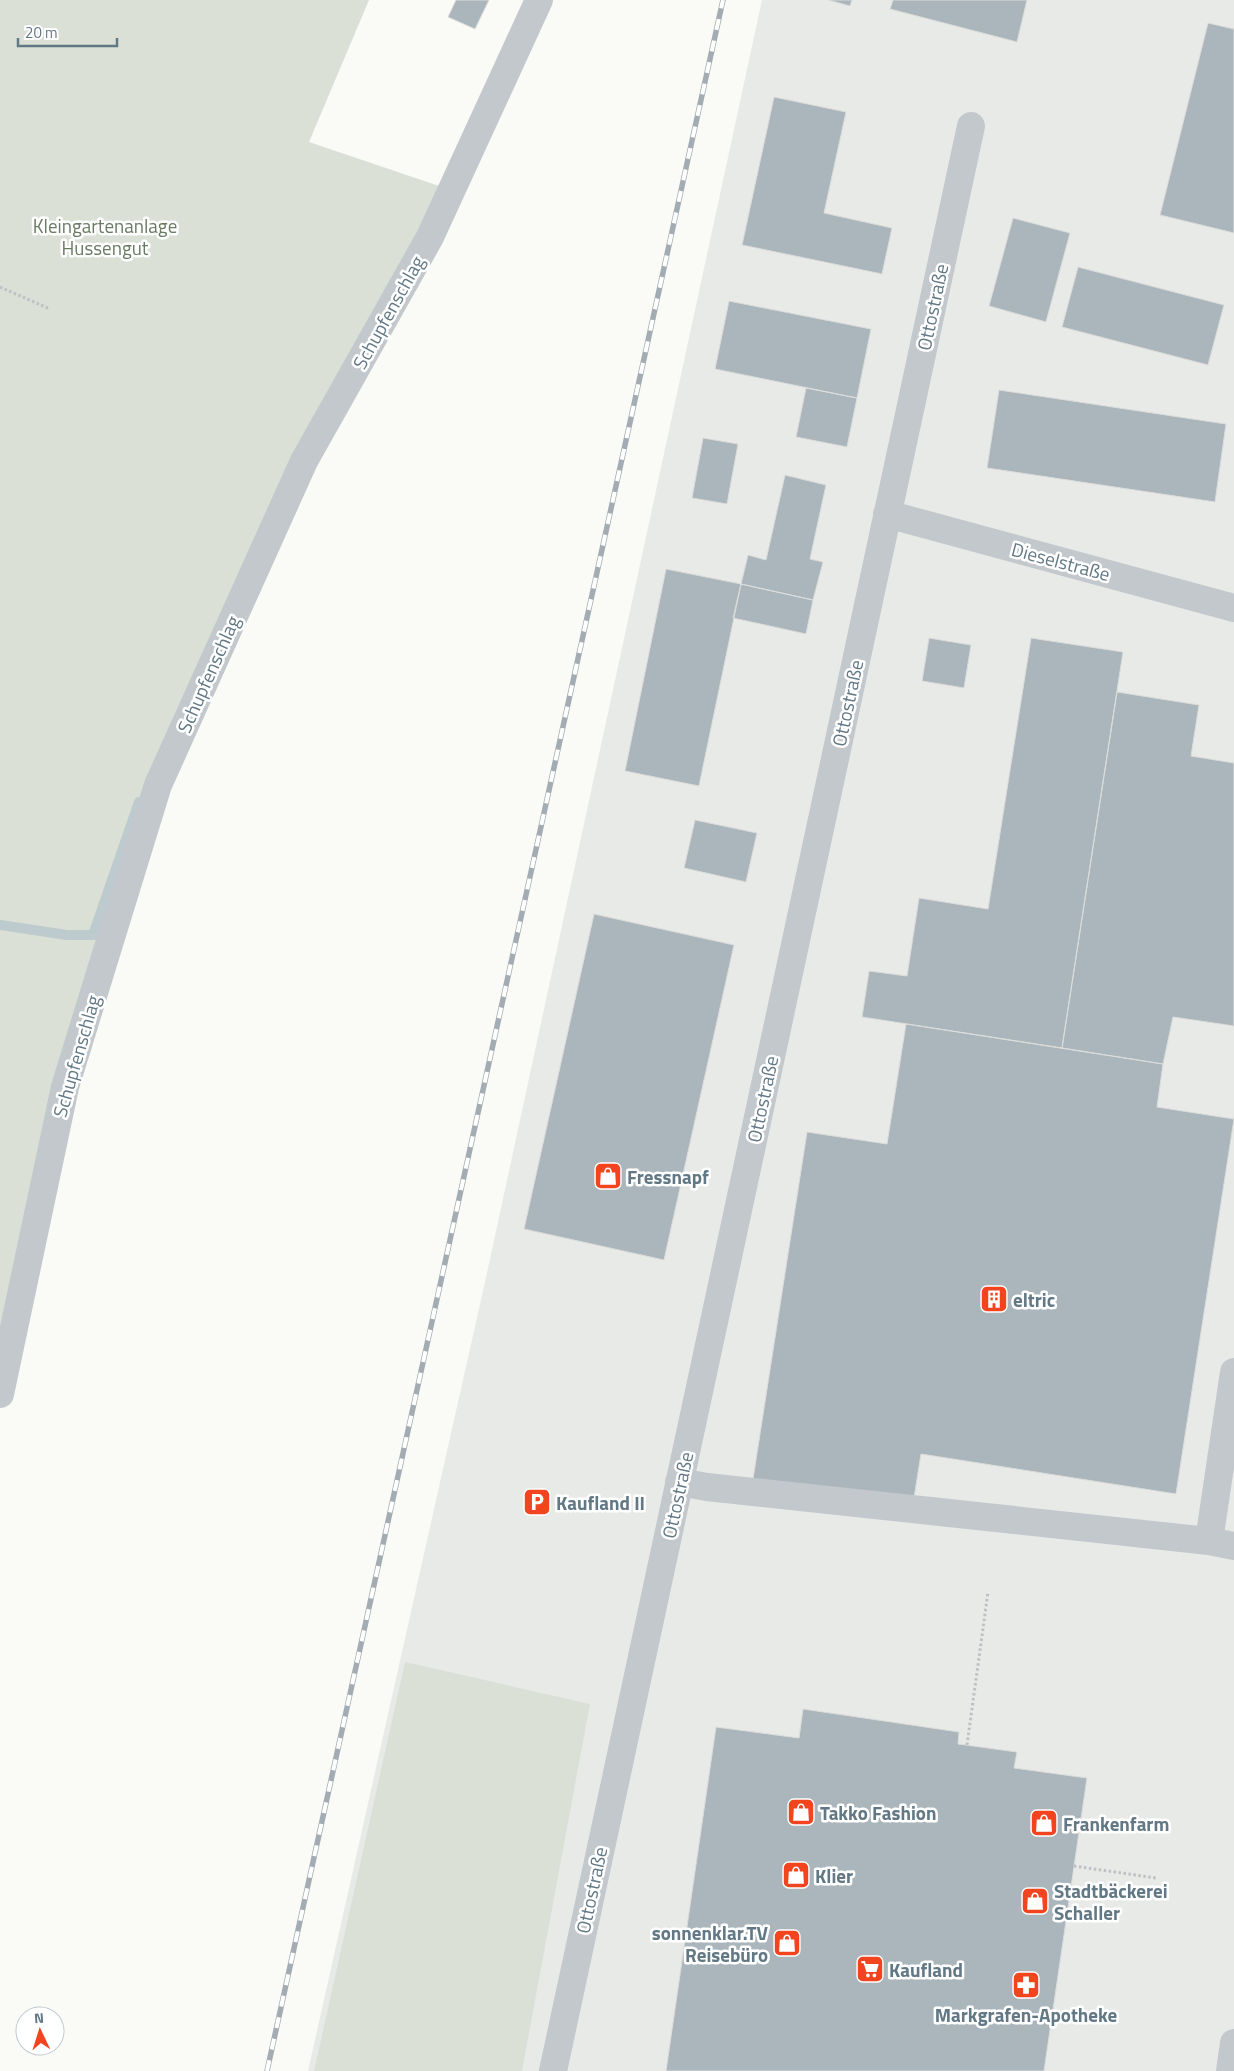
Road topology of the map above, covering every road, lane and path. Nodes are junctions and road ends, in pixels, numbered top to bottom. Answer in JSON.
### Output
{"nodes":[{"id":1,"x":539,"y":0,"type":"edge"},
{"id":2,"x":971,"y":126,"type":"dead end"},
{"id":3,"x":0,"y":287,"type":"edge"},
{"id":4,"x":50,"y":309,"type":"dead end"},
{"id":5,"x":887,"y":514,"type":"junction"},
{"id":6,"x":1234,"y":608,"type":"edge"},
{"id":7,"x":1234,"y":1372,"type":"edge"},
{"id":8,"x":0,"y":1394,"type":"edge"},
{"id":9,"x":679,"y":1482,"type":"junction"},
{"id":10,"x":1221,"y":1543,"type":"edge"},
{"id":11,"x":988,"y":1592,"type":"dead end"},
{"id":12,"x":967,"y":1745,"type":"dead end"},
{"id":13,"x":1074,"y":1866,"type":"dead end"},
{"id":14,"x":1156,"y":1878,"type":"dead end"},
{"id":15,"x":1234,"y":2043,"type":"edge"},
{"id":16,"x":553,"y":2071,"type":"edge"},
{"id":17,"x":1230,"y":2071,"type":"edge"}],
"edges":[{"from":1,"to":8,"type":"street","name":"Schupfenschlag"},
{"from":2,"to":5,"type":"street","name":"Ottostraße"},
{"from":3,"to":4,"type":"path"},
{"from":5,"to":6,"type":"street","name":"Dieselstraße"},
{"from":5,"to":9,"type":"street","name":"Ottostraße"},
{"from":7,"to":10,"type":"street"},
{"from":9,"to":10,"type":"street"},
{"from":9,"to":16,"type":"street","name":"Ottostraße"},
{"from":11,"to":12,"type":"path"},
{"from":13,"to":14,"type":"path"},
{"from":15,"to":17,"type":"street"}]}
